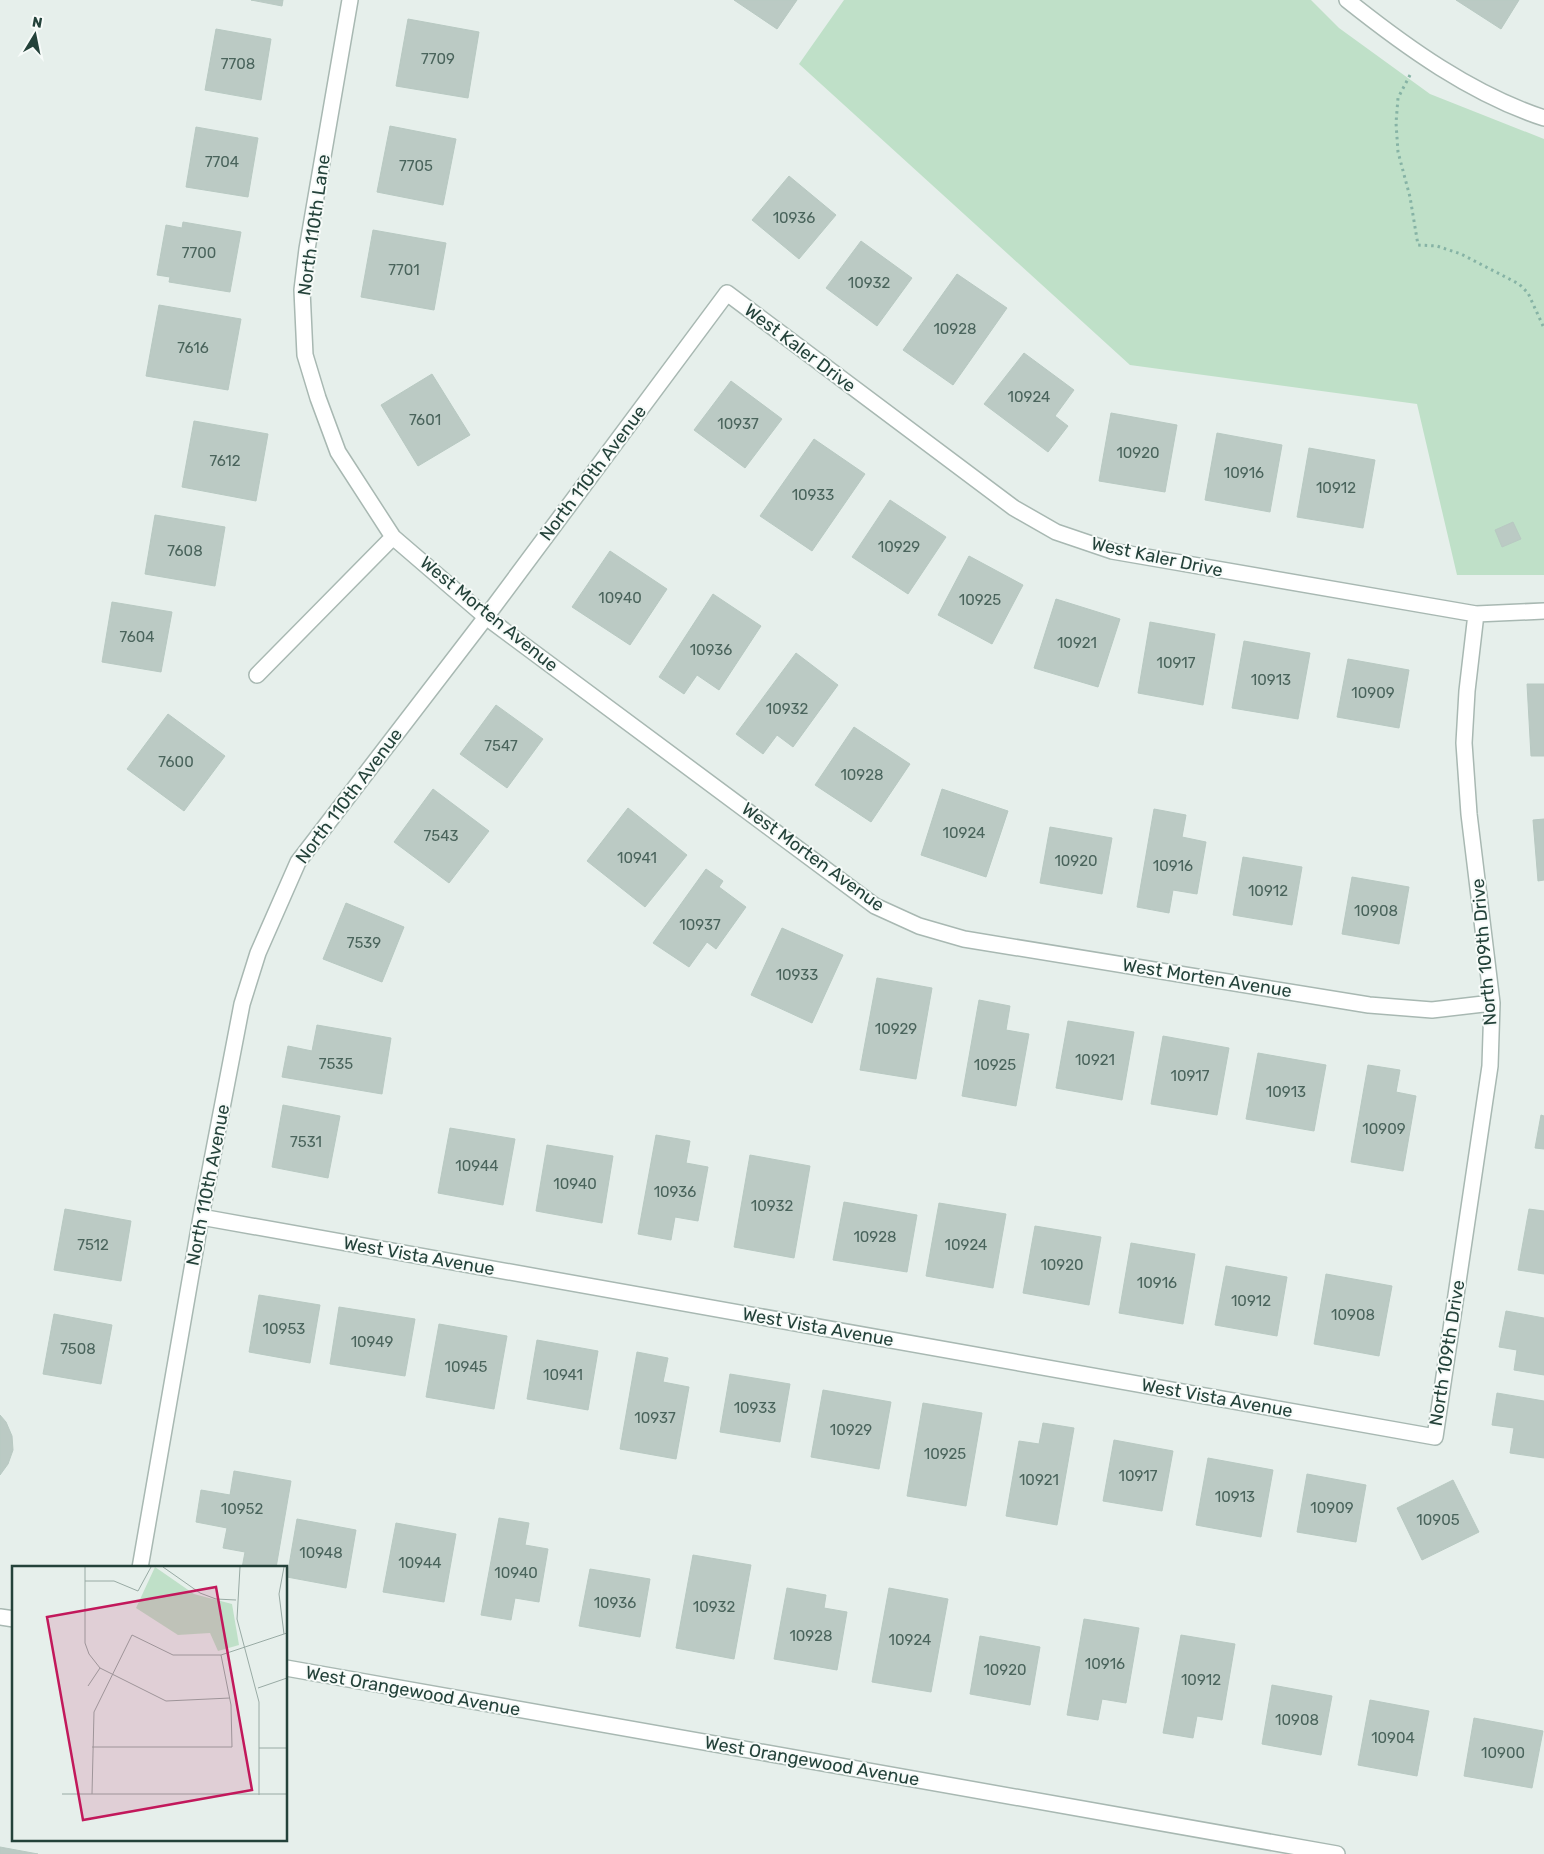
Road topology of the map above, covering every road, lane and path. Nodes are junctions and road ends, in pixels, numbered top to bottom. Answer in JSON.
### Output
{"nodes":[{"id":1,"x":350,"y":0,"type":"edge"},
{"id":2,"x":1346,"y":0,"type":"edge"},
{"id":3,"x":1421,"y":55,"type":"junction"},
{"id":4,"x":1544,"y":118,"type":"edge"},
{"id":5,"x":727,"y":293,"type":"joint"},
{"id":6,"x":1544,"y":328,"type":"edge"},
{"id":7,"x":393,"y":537,"type":"junction"},
{"id":8,"x":1544,"y":611,"type":"edge"},
{"id":9,"x":1476,"y":614,"type":"junction"},
{"id":10,"x":486,"y":616,"type":"junction"},
{"id":11,"x":257,"y":675,"type":"dead end"},
{"id":12,"x":1492,"y":1003,"type":"junction"},
{"id":13,"x":201,"y":1217,"type":"junction"},
{"id":14,"x":1435,"y":1436,"type":"joint"},
{"id":15,"x":140,"y":1566,"type":"edge"},
{"id":16,"x":288,"y":1668,"type":"edge"},
{"id":17,"x":1337,"y":1854,"type":"edge"}],
"edges":[{"from":1,"to":7,"type":"street","name":"North 110th Lane"},
{"from":2,"to":3,"type":"street"},
{"from":3,"to":4,"type":"street"},
{"from":3,"to":6,"type":"path"},
{"from":5,"to":9,"type":"street","name":"West Kaler Drive"},
{"from":5,"to":10,"type":"street","name":"North 110th Avenue"},
{"from":7,"to":10,"type":"street","name":"West Morten Avenue"},
{"from":7,"to":11,"type":"street"},
{"from":8,"to":9,"type":"street","name":"West Kaler Drive"},
{"from":9,"to":12,"type":"street","name":"North 109th Drive"},
{"from":10,"to":12,"type":"street","name":"West Morten Avenue"},
{"from":10,"to":13,"type":"street","name":"North 110th Avenue"},
{"from":12,"to":14,"type":"street","name":"North 109th Drive"},
{"from":13,"to":14,"type":"street","name":"West Vista Avenue"},
{"from":13,"to":15,"type":"street","name":"North 110th Avenue"},
{"from":16,"to":17,"type":"street","name":"West Orangewood Avenue"}]}
